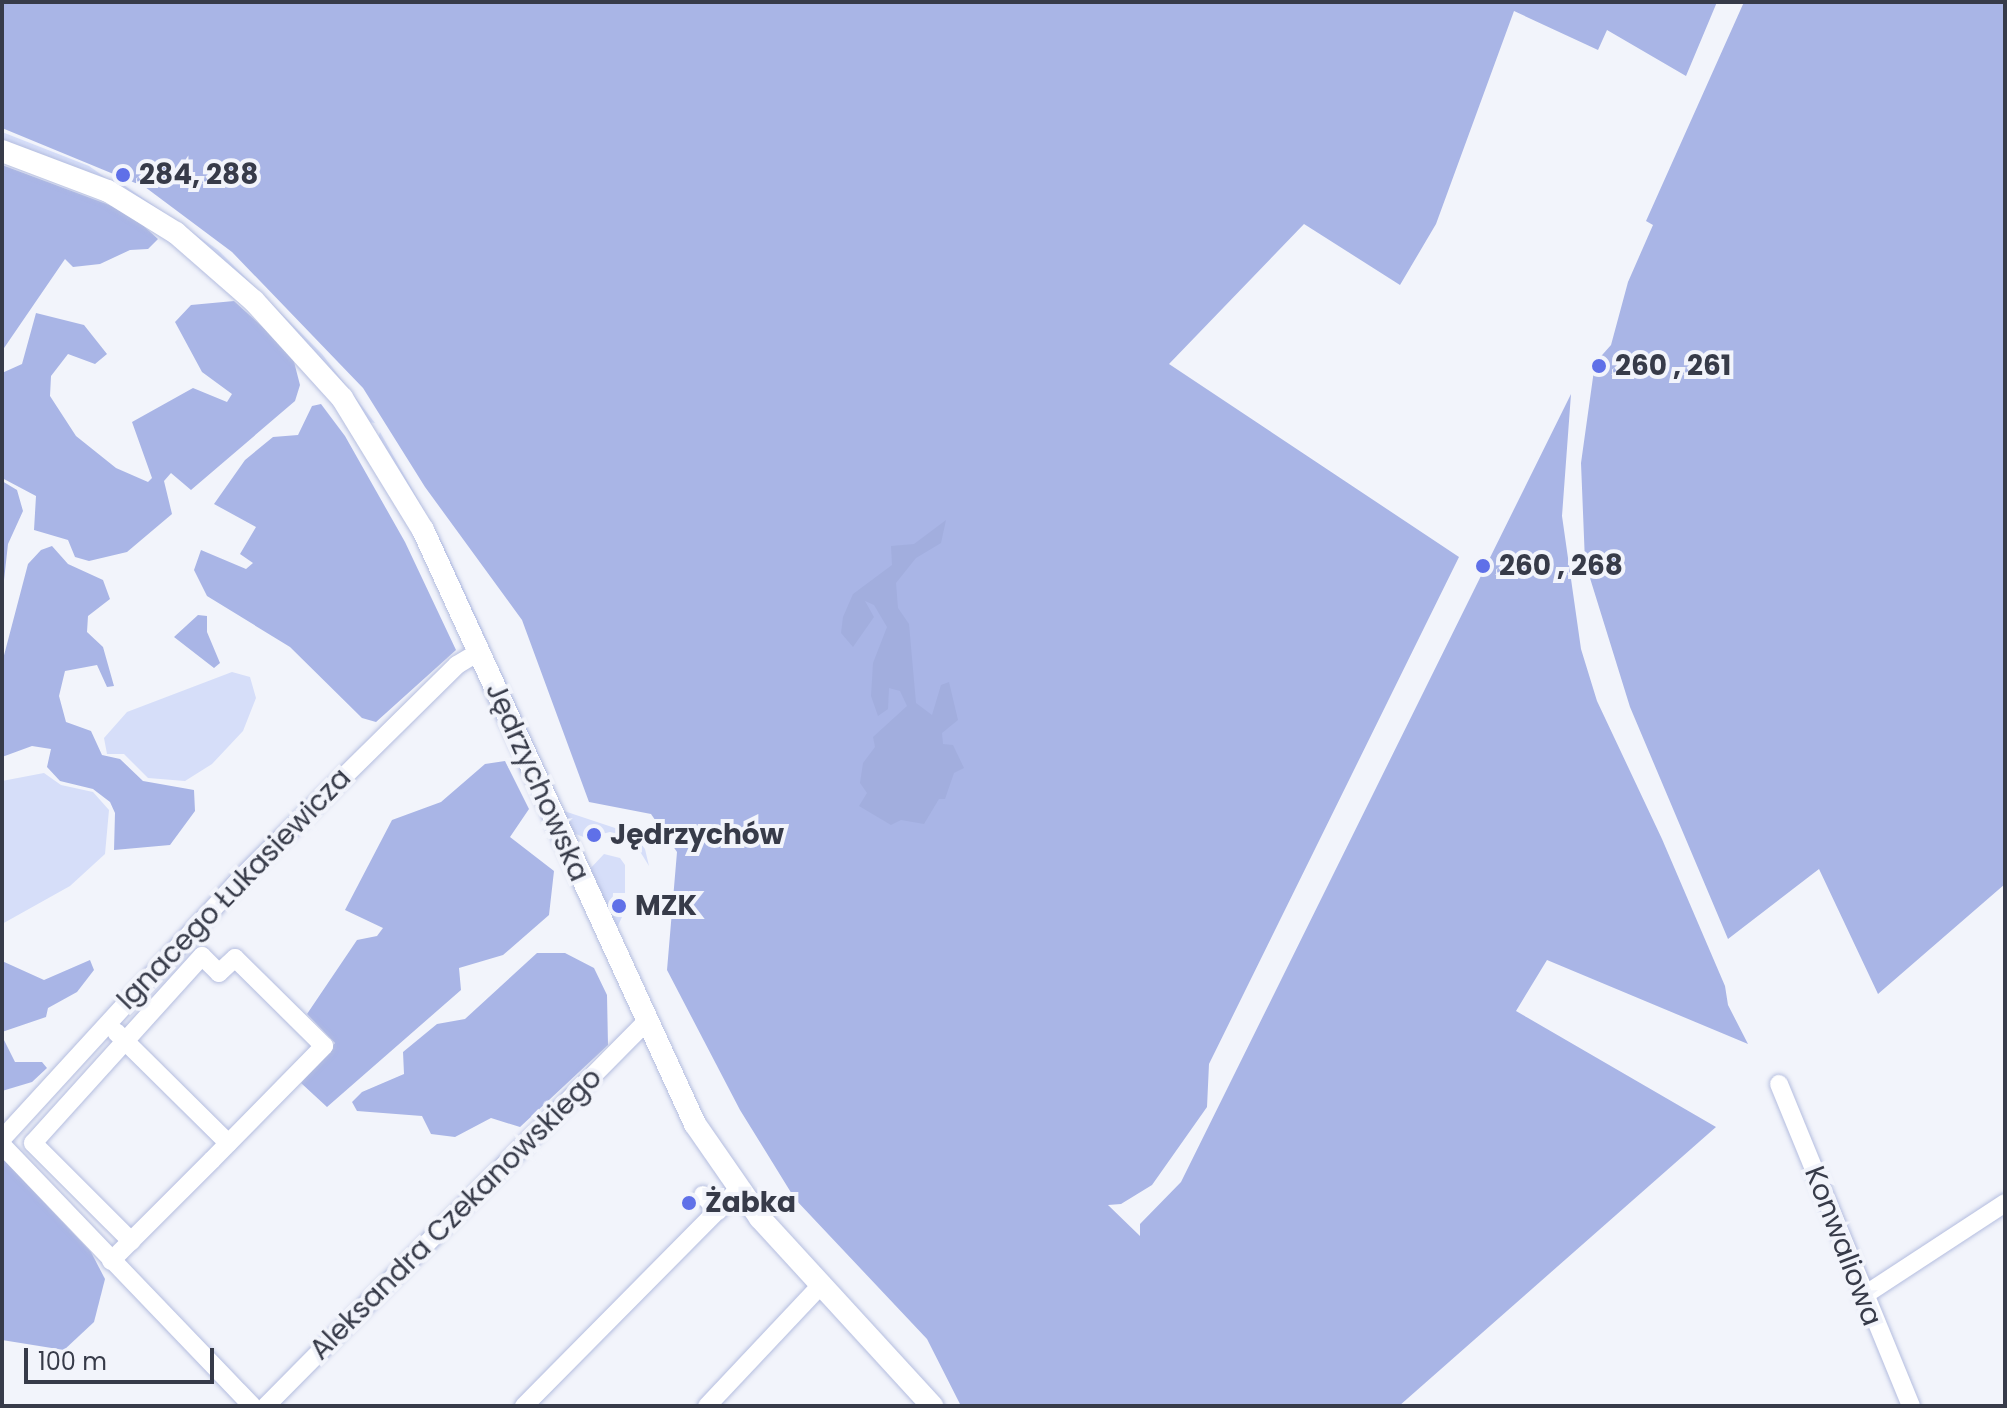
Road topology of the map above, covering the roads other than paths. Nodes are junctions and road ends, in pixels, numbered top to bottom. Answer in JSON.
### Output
{"nodes":[{"id":1,"x":2,"y":151,"type":"edge"},
{"id":2,"x":479,"y":652,"type":"junction"},
{"id":3,"x":105,"y":1022,"type":"junction"},
{"id":4,"x":646,"y":1022,"type":"junction"},
{"id":5,"x":124,"y":1040,"type":"junction"},
{"id":6,"x":1779,"y":1084,"type":"dead end"},
{"id":7,"x":2,"y":1142,"type":"edge"},
{"id":8,"x":228,"y":1143,"type":"junction"},
{"id":9,"x":738,"y":1190,"type":"junction"},
{"id":10,"x":703,"y":1195,"type":"dead end"},
{"id":11,"x":2005,"y":1203,"type":"edge"},
{"id":12,"x":718,"y":1211,"type":"junction"},
{"id":13,"x":131,"y":1241,"type":"junction"},
{"id":14,"x":111,"y":1261,"type":"junction"},
{"id":15,"x":821,"y":1285,"type":"junction"},
{"id":16,"x":1863,"y":1296,"type":"junction"},
{"id":17,"x":252,"y":1406,"type":"edge"},
{"id":18,"x":266,"y":1406,"type":"edge"},
{"id":19,"x":524,"y":1406,"type":"edge"},
{"id":20,"x":707,"y":1406,"type":"edge"},
{"id":21,"x":932,"y":1406,"type":"edge"},
{"id":22,"x":1911,"y":1406,"type":"edge"}],
"edges":[{"from":1,"to":2,"type":"main road","name":"Jędrzychowska"},
{"from":2,"to":3,"type":"street","name":"Ignacego Łukasiewicza"},
{"from":2,"to":4,"type":"main road","name":"Jędrzychowska"},
{"from":3,"to":5,"type":"street"},
{"from":3,"to":7,"type":"street","name":"Ignacego Łukasiewicza"},
{"from":4,"to":9,"type":"main road","name":"Jędrzychowska"},
{"from":4,"to":18,"type":"street","name":"Aleksandra Czekanowskiego"},
{"from":5,"to":8,"type":"street"},
{"from":5,"to":8,"type":"street"},
{"from":5,"to":13,"type":"street"},
{"from":6,"to":16,"type":"street","name":"Konwaliowa"},
{"from":7,"to":14,"type":"street"},
{"from":8,"to":13,"type":"street"},
{"from":9,"to":12,"type":"street"},
{"from":9,"to":15,"type":"main road","name":"Jędrzychowska"},
{"from":10,"to":12,"type":"street"},
{"from":11,"to":16,"type":"street"},
{"from":12,"to":19,"type":"street"},
{"from":13,"to":14,"type":"street"},
{"from":14,"to":17,"type":"street"},
{"from":15,"to":20,"type":"street"},
{"from":15,"to":21,"type":"main road","name":"Jędrzychowska"},
{"from":16,"to":22,"type":"street","name":"Konwaliowa"}]}
